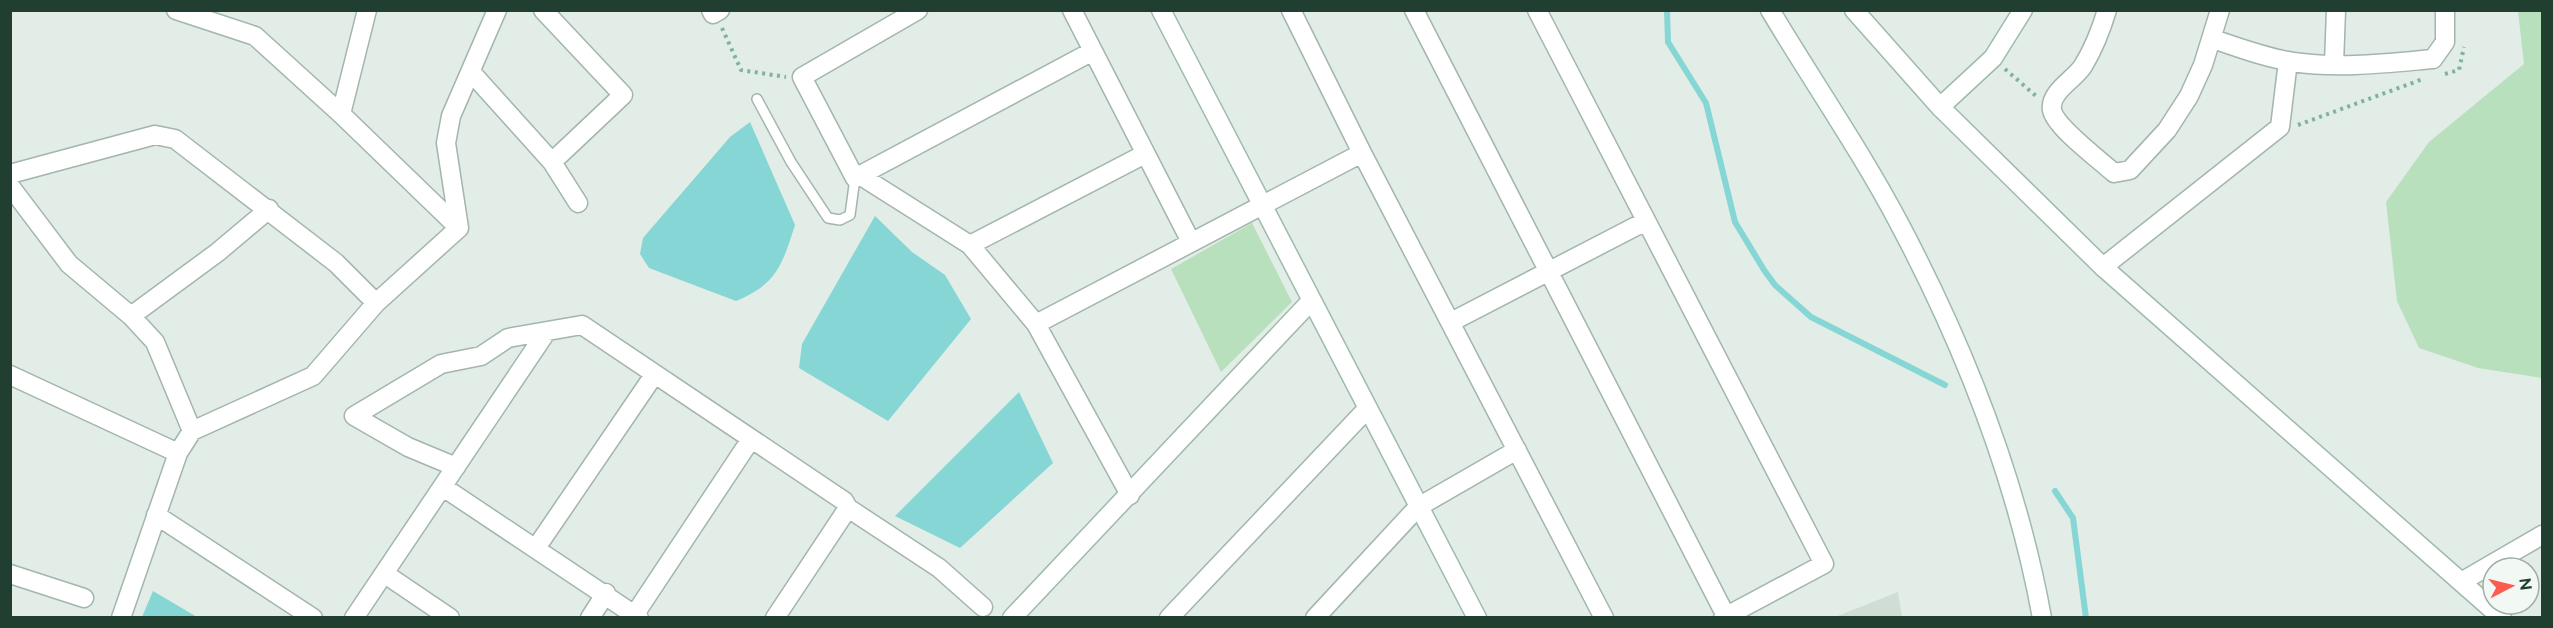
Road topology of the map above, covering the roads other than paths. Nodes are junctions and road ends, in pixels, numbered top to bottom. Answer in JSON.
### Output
{"nodes":[{"id":1,"x":176,"y":10,"type":"edge"},
{"id":2,"x":367,"y":10,"type":"edge"},
{"id":3,"x":497,"y":10,"type":"edge"},
{"id":4,"x":543,"y":10,"type":"edge"},
{"id":5,"x":918,"y":10,"type":"edge"},
{"id":6,"x":1072,"y":10,"type":"edge"},
{"id":7,"x":1161,"y":10,"type":"edge"},
{"id":8,"x":1291,"y":10,"type":"edge"},
{"id":9,"x":1414,"y":10,"type":"edge"},
{"id":10,"x":1538,"y":10,"type":"edge"},
{"id":11,"x":1770,"y":10,"type":"edge"},
{"id":12,"x":1854,"y":10,"type":"edge"},
{"id":13,"x":2024,"y":10,"type":"edge"},
{"id":14,"x":2108,"y":10,"type":"edge"},
{"id":15,"x":2220,"y":10,"type":"edge"},
{"id":16,"x":2336,"y":10,"type":"edge"},
{"id":17,"x":2445,"y":10,"type":"edge"},
{"id":18,"x":2213,"y":39,"type":"junction"},
{"id":19,"x":1093,"y":51,"type":"junction"},
{"id":20,"x":2288,"y":61,"type":"junction"},
{"id":21,"x":2334,"y":64,"type":"junction"},
{"id":22,"x":471,"y":72,"type":"junction"},
{"id":23,"x":757,"y":99,"type":"dead end"},
{"id":24,"x":1940,"y":107,"type":"junction"},
{"id":25,"x":341,"y":114,"type":"junction"},
{"id":26,"x":1362,"y":153,"type":"junction"},
{"id":27,"x":1145,"y":154,"type":"junction"},
{"id":28,"x":552,"y":162,"type":"junction"},
{"id":29,"x":10,"y":174,"type":"edge"},
{"id":30,"x":858,"y":177,"type":"junction"},
{"id":31,"x":10,"y":186,"type":"edge"},
{"id":32,"x":578,"y":203,"type":"dead end"},
{"id":33,"x":1263,"y":207,"type":"junction"},
{"id":34,"x":269,"y":209,"type":"junction"},
{"id":35,"x":1646,"y":221,"type":"junction"},
{"id":36,"x":459,"y":228,"type":"junction"},
{"id":37,"x":1191,"y":242,"type":"junction"},
{"id":38,"x":970,"y":245,"type":"junction"},
{"id":39,"x":2103,"y":267,"type":"junction"},
{"id":40,"x":1548,"y":271,"type":"junction"},
{"id":41,"x":1311,"y":301,"type":"junction"},
{"id":42,"x":376,"y":303,"type":"junction"},
{"id":43,"x":131,"y":316,"type":"junction"},
{"id":44,"x":1451,"y":322,"type":"junction"},
{"id":45,"x":1036,"y":324,"type":"junction"},
{"id":46,"x":547,"y":331,"type":"junction"},
{"id":47,"x":10,"y":375,"type":"edge"},
{"id":48,"x":654,"y":375,"type":"junction"},
{"id":49,"x":1367,"y":409,"type":"junction"},
{"id":50,"x":192,"y":431,"type":"junction"},
{"id":51,"x":751,"y":439,"type":"junction"},
{"id":52,"x":1517,"y":450,"type":"junction"},
{"id":53,"x":178,"y":453,"type":"junction"},
{"id":54,"x":456,"y":467,"type":"junction"},
{"id":55,"x":443,"y":487,"type":"junction"},
{"id":56,"x":1130,"y":495,"type":"junction"},
{"id":57,"x":1418,"y":507,"type":"junction"},
{"id":58,"x":848,"y":508,"type":"junction"},
{"id":59,"x":156,"y":515,"type":"junction"},
{"id":60,"x":2542,"y":535,"type":"edge"},
{"id":61,"x":536,"y":548,"type":"junction"},
{"id":62,"x":10,"y":574,"type":"edge"},
{"id":63,"x":385,"y":574,"type":"junction"},
{"id":64,"x":2461,"y":582,"type":"junction"},
{"id":65,"x":606,"y":593,"type":"junction"},
{"id":66,"x":84,"y":598,"type":"dead end"},
{"id":67,"x":983,"y":607,"type":"dead end"},
{"id":68,"x":637,"y":616,"type":"edge"},
{"id":69,"x":1724,"y":617,"type":"edge"},
{"id":70,"x":121,"y":618,"type":"edge"},
{"id":71,"x":312,"y":618,"type":"edge"},
{"id":72,"x":354,"y":618,"type":"edge"},
{"id":73,"x":450,"y":618,"type":"edge"},
{"id":74,"x":590,"y":618,"type":"edge"},
{"id":75,"x":775,"y":618,"type":"edge"},
{"id":76,"x":1012,"y":618,"type":"edge"},
{"id":77,"x":1168,"y":618,"type":"edge"},
{"id":78,"x":1315,"y":618,"type":"edge"},
{"id":79,"x":1477,"y":618,"type":"edge"},
{"id":80,"x":1604,"y":618,"type":"edge"},
{"id":81,"x":2042,"y":618,"type":"edge"},
{"id":82,"x":2502,"y":618,"type":"edge"}],
"edges":[{"from":1,"to":25,"type":"street"},
{"from":2,"to":25,"type":"street"},
{"from":3,"to":22,"type":"street"},
{"from":4,"to":28,"type":"street"},
{"from":5,"to":30,"type":"street"},
{"from":6,"to":19,"type":"street"},
{"from":7,"to":33,"type":"street"},
{"from":8,"to":26,"type":"street"},
{"from":9,"to":40,"type":"street"},
{"from":10,"to":35,"type":"street"},
{"from":11,"to":81,"type":"street"},
{"from":12,"to":24,"type":"street"},
{"from":13,"to":24,"type":"street"},
{"from":14,"to":18,"type":"street"},
{"from":15,"to":18,"type":"street"},
{"from":16,"to":21,"type":"street"},
{"from":17,"to":21,"type":"street"},
{"from":18,"to":20,"type":"street"},
{"from":19,"to":27,"type":"street"},
{"from":19,"to":30,"type":"street"},
{"from":20,"to":21,"type":"street"},
{"from":20,"to":39,"type":"street"},
{"from":22,"to":28,"type":"street"},
{"from":22,"to":36,"type":"street"},
{"from":23,"to":30,"type":"lane"},
{"from":24,"to":39,"type":"street"},
{"from":25,"to":36,"type":"street"},
{"from":26,"to":33,"type":"street"},
{"from":26,"to":44,"type":"street"},
{"from":27,"to":37,"type":"street"},
{"from":27,"to":38,"type":"street"},
{"from":28,"to":32,"type":"street"},
{"from":29,"to":34,"type":"street"},
{"from":30,"to":38,"type":"street"},
{"from":31,"to":43,"type":"street"},
{"from":33,"to":37,"type":"street"},
{"from":33,"to":41,"type":"street"},
{"from":34,"to":42,"type":"street"},
{"from":34,"to":43,"type":"street"},
{"from":35,"to":40,"type":"street"},
{"from":35,"to":69,"type":"street"},
{"from":36,"to":42,"type":"street"},
{"from":37,"to":45,"type":"street"},
{"from":38,"to":45,"type":"street"},
{"from":39,"to":64,"type":"street"},
{"from":40,"to":44,"type":"street"},
{"from":40,"to":69,"type":"street"},
{"from":41,"to":49,"type":"street"},
{"from":41,"to":56,"type":"street"},
{"from":42,"to":50,"type":"street"},
{"from":43,"to":50,"type":"street"},
{"from":44,"to":52,"type":"street"},
{"from":45,"to":56,"type":"street"},
{"from":46,"to":48,"type":"street"},
{"from":46,"to":54,"type":"street"},
{"from":46,"to":54,"type":"street"},
{"from":47,"to":53,"type":"street"},
{"from":48,"to":51,"type":"street"},
{"from":48,"to":61,"type":"street"},
{"from":49,"to":57,"type":"street"},
{"from":49,"to":77,"type":"street"},
{"from":50,"to":53,"type":"street"},
{"from":51,"to":58,"type":"street"},
{"from":51,"to":68,"type":"street"},
{"from":52,"to":57,"type":"street"},
{"from":52,"to":80,"type":"street"},
{"from":53,"to":59,"type":"street"},
{"from":54,"to":55,"type":"street"},
{"from":55,"to":61,"type":"street"},
{"from":55,"to":63,"type":"street"},
{"from":56,"to":76,"type":"street"},
{"from":57,"to":78,"type":"street"},
{"from":57,"to":79,"type":"street"},
{"from":58,"to":67,"type":"street"},
{"from":58,"to":75,"type":"street"},
{"from":59,"to":70,"type":"street"},
{"from":59,"to":71,"type":"street"},
{"from":60,"to":64,"type":"street"},
{"from":61,"to":65,"type":"street"},
{"from":62,"to":66,"type":"street"},
{"from":63,"to":72,"type":"street"},
{"from":63,"to":73,"type":"street"},
{"from":64,"to":82,"type":"street"},
{"from":65,"to":68,"type":"street"},
{"from":65,"to":74,"type":"street"}]}
